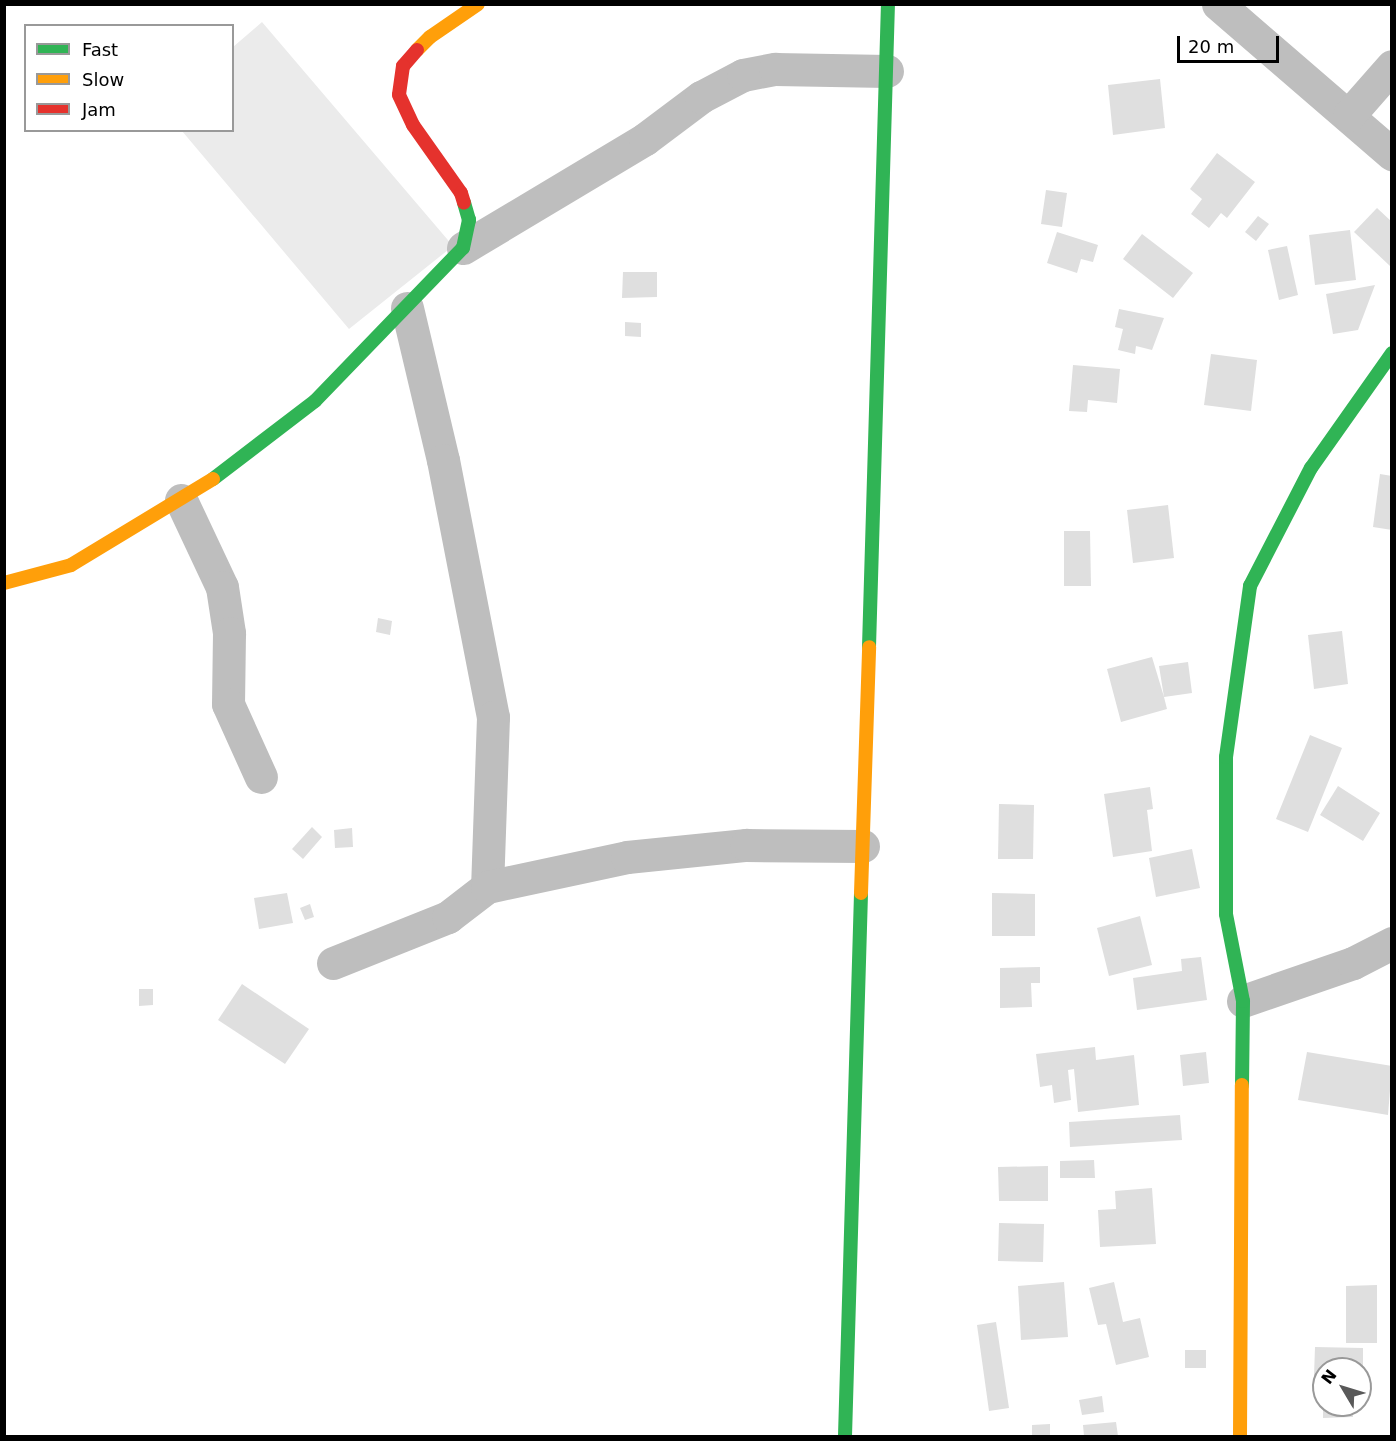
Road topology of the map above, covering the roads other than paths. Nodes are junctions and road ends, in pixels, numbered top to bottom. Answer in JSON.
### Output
{"nodes":[{"id":1,"x":478,"y":4,"type":"edge"},
{"id":2,"x":888,"y":4,"type":"edge"},
{"id":3,"x":1218,"y":4,"type":"edge"},
{"id":4,"x":1392,"y":66,"type":"edge"},
{"id":5,"x":887,"y":71,"type":"junction"},
{"id":6,"x":1349,"y":115,"type":"junction"},
{"id":7,"x":1392,"y":154,"type":"edge"},
{"id":8,"x":463,"y":248,"type":"junction"},
{"id":9,"x":407,"y":308,"type":"junction"},
{"id":10,"x":1392,"y":353,"type":"edge"},
{"id":11,"x":181,"y":500,"type":"junction"},
{"id":12,"x":4,"y":583,"type":"edge"},
{"id":13,"x":261,"y":777,"type":"dead end"},
{"id":14,"x":863,"y":846,"type":"junction"},
{"id":15,"x":487,"y":887,"type":"junction"},
{"id":16,"x":1392,"y":943,"type":"edge"},
{"id":17,"x":333,"y":963,"type":"dead end"},
{"id":18,"x":1243,"y":1001,"type":"junction"},
{"id":19,"x":845,"y":1437,"type":"edge"},
{"id":20,"x":1240,"y":1437,"type":"edge"}],
"edges":[{"from":1,"to":8,"type":"street"},
{"from":2,"to":5,"type":"street"},
{"from":3,"to":6,"type":"street"},
{"from":4,"to":6,"type":"street"},
{"from":5,"to":8,"type":"street"},
{"from":5,"to":14,"type":"street"},
{"from":6,"to":7,"type":"street"},
{"from":8,"to":9,"type":"street"},
{"from":9,"to":11,"type":"street"},
{"from":9,"to":15,"type":"street"},
{"from":10,"to":18,"type":"street"},
{"from":11,"to":12,"type":"street"},
{"from":11,"to":13,"type":"street"},
{"from":14,"to":15,"type":"street"},
{"from":14,"to":19,"type":"street"},
{"from":15,"to":17,"type":"street"},
{"from":16,"to":18,"type":"street"},
{"from":18,"to":20,"type":"street"}]}
